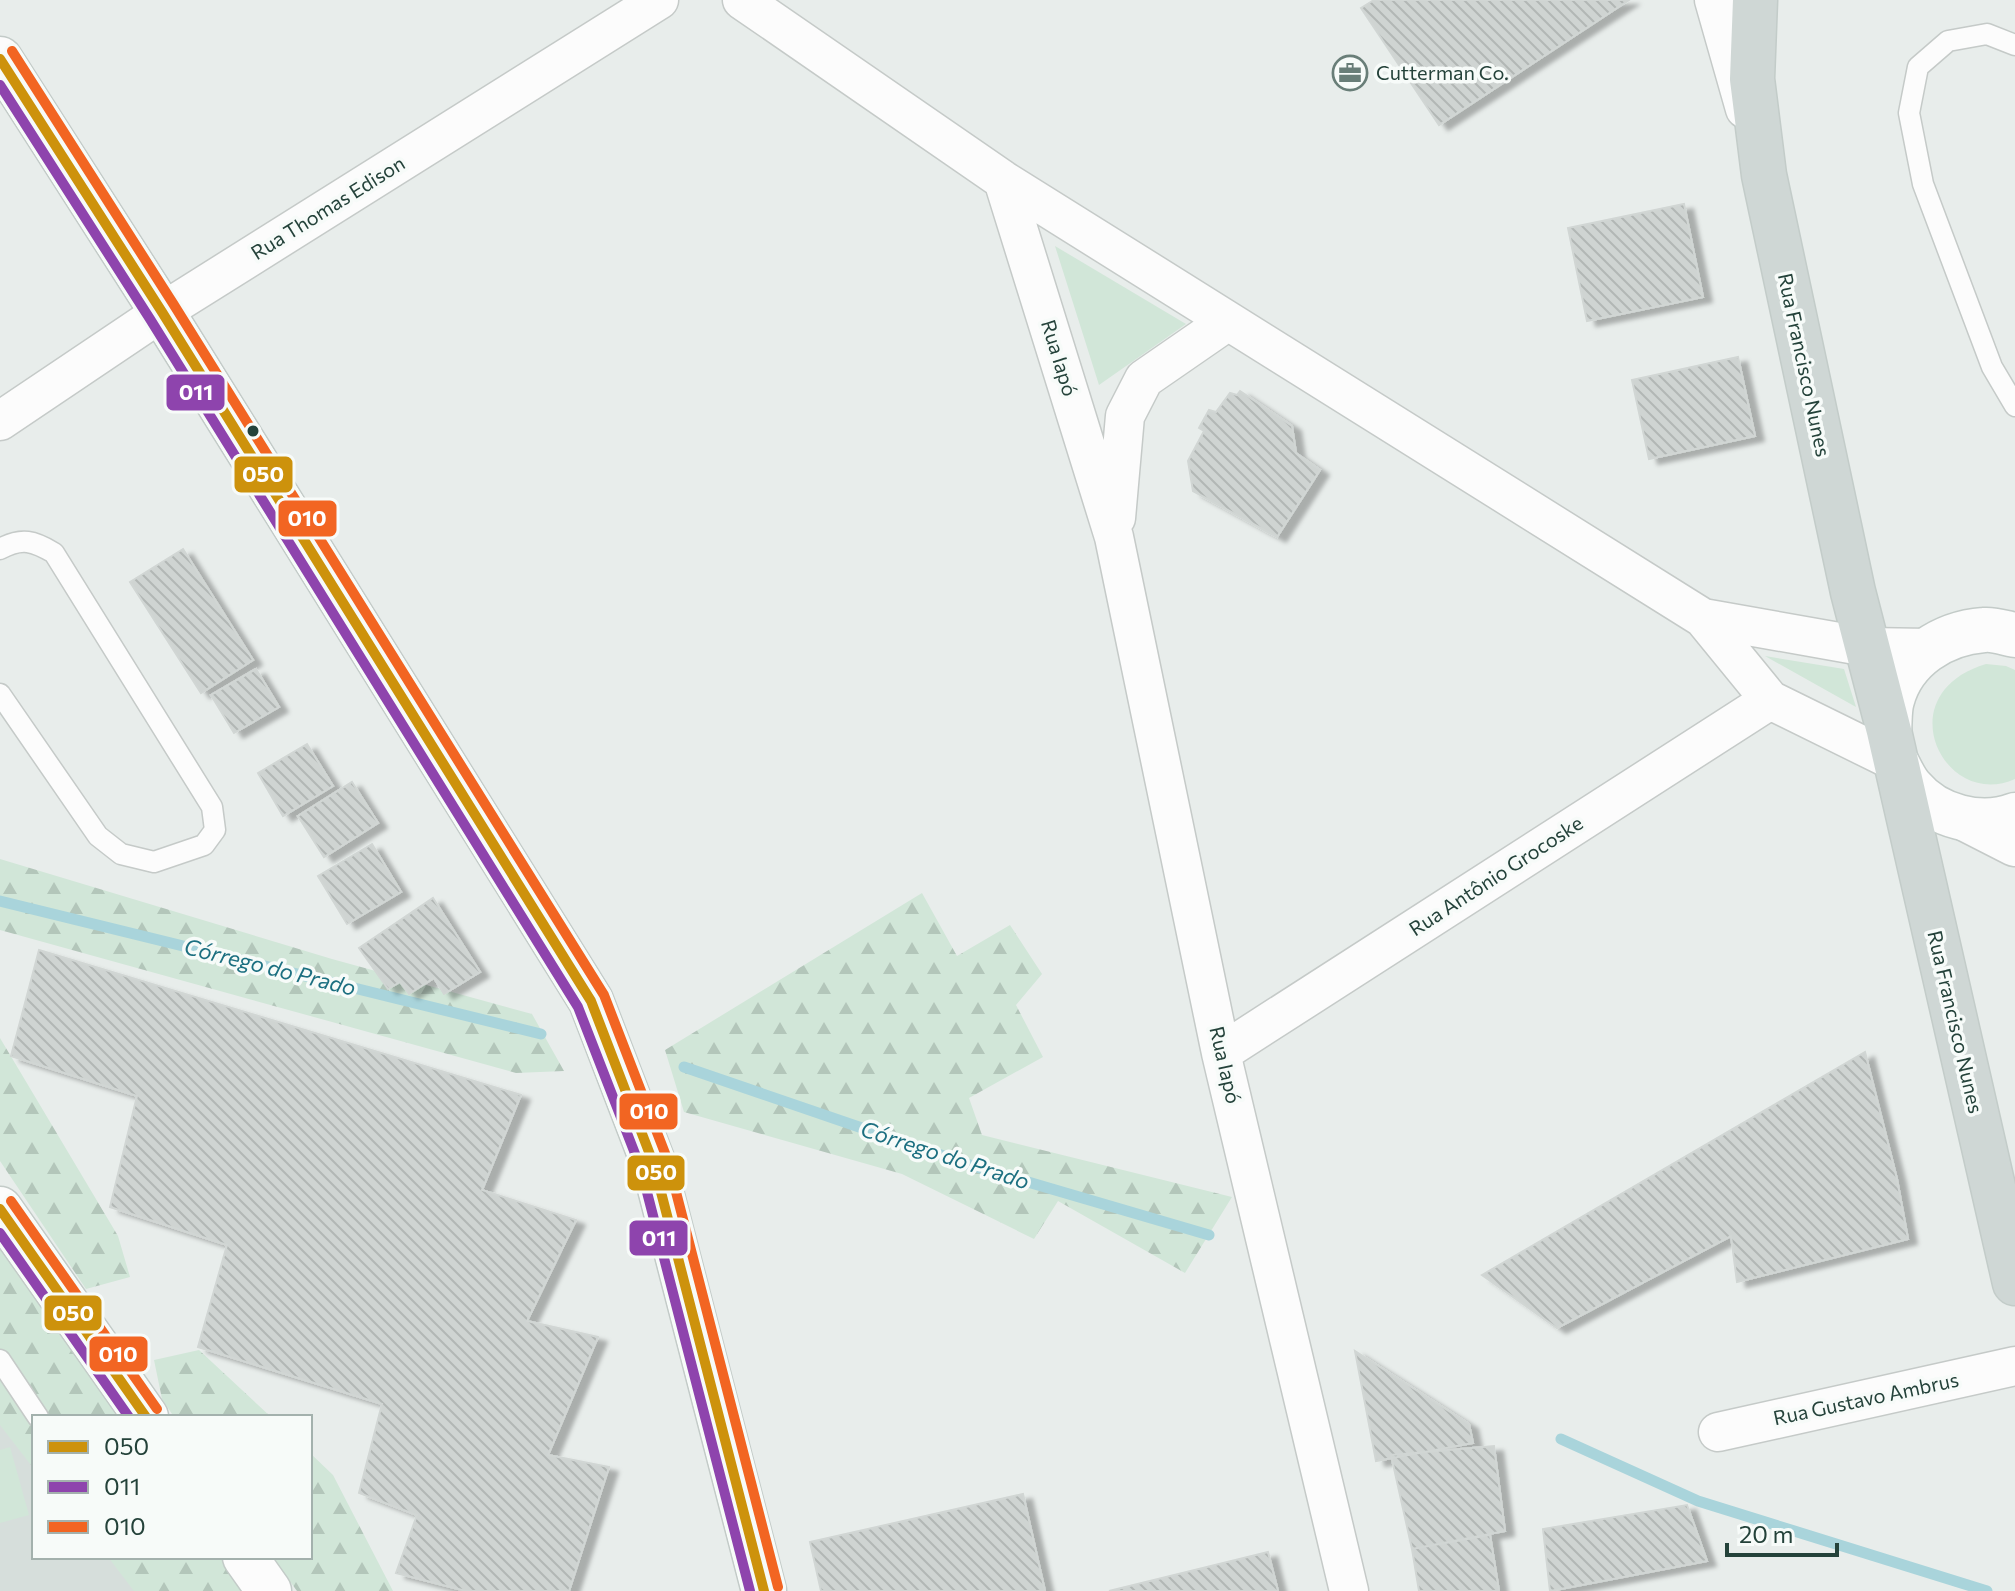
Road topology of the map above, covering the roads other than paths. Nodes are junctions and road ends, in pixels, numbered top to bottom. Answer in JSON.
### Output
{"nodes":[{"id":1,"x":742,"y":0,"type":"edge"},
{"id":2,"x":1714,"y":0,"type":"edge"},
{"id":3,"x":1755,"y":0,"type":"edge"},
{"id":4,"x":639,"y":5,"type":"edge"},
{"id":5,"x":2015,"y":45,"type":"edge"},
{"id":6,"x":0,"y":59,"type":"edge"},
{"id":7,"x":1764,"y":175,"type":"junction"},
{"id":8,"x":1003,"y":180,"type":"junction"},
{"id":9,"x":162,"y":312,"type":"junction"},
{"id":10,"x":1228,"y":321,"type":"junction"},
{"id":11,"x":2015,"y":406,"type":"edge"},
{"id":12,"x":0,"y":421,"type":"edge"},
{"id":13,"x":1114,"y":537,"type":"junction"},
{"id":14,"x":0,"y":549,"type":"edge"},
{"id":15,"x":1703,"y":618,"type":"junction"},
{"id":16,"x":2015,"y":635,"type":"edge"},
{"id":17,"x":1867,"y":647,"type":"junction"},
{"id":18,"x":1929,"y":648,"type":"junction"},
{"id":19,"x":0,"y":694,"type":"edge"},
{"id":20,"x":1770,"y":700,"type":"junction"},
{"id":21,"x":1892,"y":746,"type":"junction"},
{"id":22,"x":2015,"y":815,"type":"edge"},
{"id":23,"x":1968,"y":820,"type":"junction"},
{"id":24,"x":2015,"y":844,"type":"edge"},
{"id":25,"x":1221,"y":1053,"type":"junction"},
{"id":26,"x":0,"y":1209,"type":"edge"},
{"id":27,"x":2015,"y":1283,"type":"edge"},
{"id":28,"x":0,"y":1360,"type":"edge"},
{"id":29,"x":2015,"y":1366,"type":"edge"},
{"id":30,"x":37,"y":1415,"type":"edge"},
{"id":31,"x":145,"y":1415,"type":"edge"},
{"id":32,"x":1718,"y":1432,"type":"dead end"},
{"id":33,"x":246,"y":1559,"type":"edge"},
{"id":34,"x":269,"y":1591,"type":"edge"},
{"id":35,"x":764,"y":1591,"type":"edge"},
{"id":36,"x":1349,"y":1591,"type":"edge"}],
"edges":[{"from":1,"to":8,"type":"street"},
{"from":2,"to":7,"type":"street","name":"Rua Francisco Nunes"},
{"from":3,"to":7,"type":"main road"},
{"from":4,"to":9,"type":"street","name":"Rua Thomas Edison"},
{"from":5,"to":11,"type":"lane"},
{"from":6,"to":9,"type":"main road"},
{"from":7,"to":17,"type":"main road","name":"Rua Francisco Nunes"},
{"from":8,"to":10,"type":"street"},
{"from":8,"to":13,"type":"street","name":"Rua Iapó"},
{"from":9,"to":12,"type":"street","name":"Rua Thomas Edison"},
{"from":9,"to":35,"type":"main road"},
{"from":10,"to":13,"type":"street","name":"Rua Iapó"},
{"from":10,"to":15,"type":"street"},
{"from":13,"to":25,"type":"street","name":"Rua Iapó"},
{"from":14,"to":19,"type":"lane"},
{"from":15,"to":17,"type":"street"},
{"from":15,"to":20,"type":"street"},
{"from":16,"to":18,"type":"main road"},
{"from":17,"to":18,"type":"street"},
{"from":17,"to":21,"type":"main road","name":"Rua Francisco Nunes"},
{"from":18,"to":21,"type":"main road"},
{"from":20,"to":21,"type":"street"},
{"from":20,"to":25,"type":"street","name":"Rua Antônio Grocoske"},
{"from":21,"to":23,"type":"main road"},
{"from":21,"to":27,"type":"main road","name":"Rua Francisco Nunes"},
{"from":22,"to":23,"type":"main road"},
{"from":23,"to":24,"type":"main road"},
{"from":25,"to":36,"type":"street","name":"Rua Iapó"},
{"from":26,"to":31,"type":"main road"},
{"from":28,"to":30,"type":"lane"},
{"from":29,"to":32,"type":"street","name":"Rua Gustavo Ambrus"},
{"from":33,"to":34,"type":"main road"}]}
